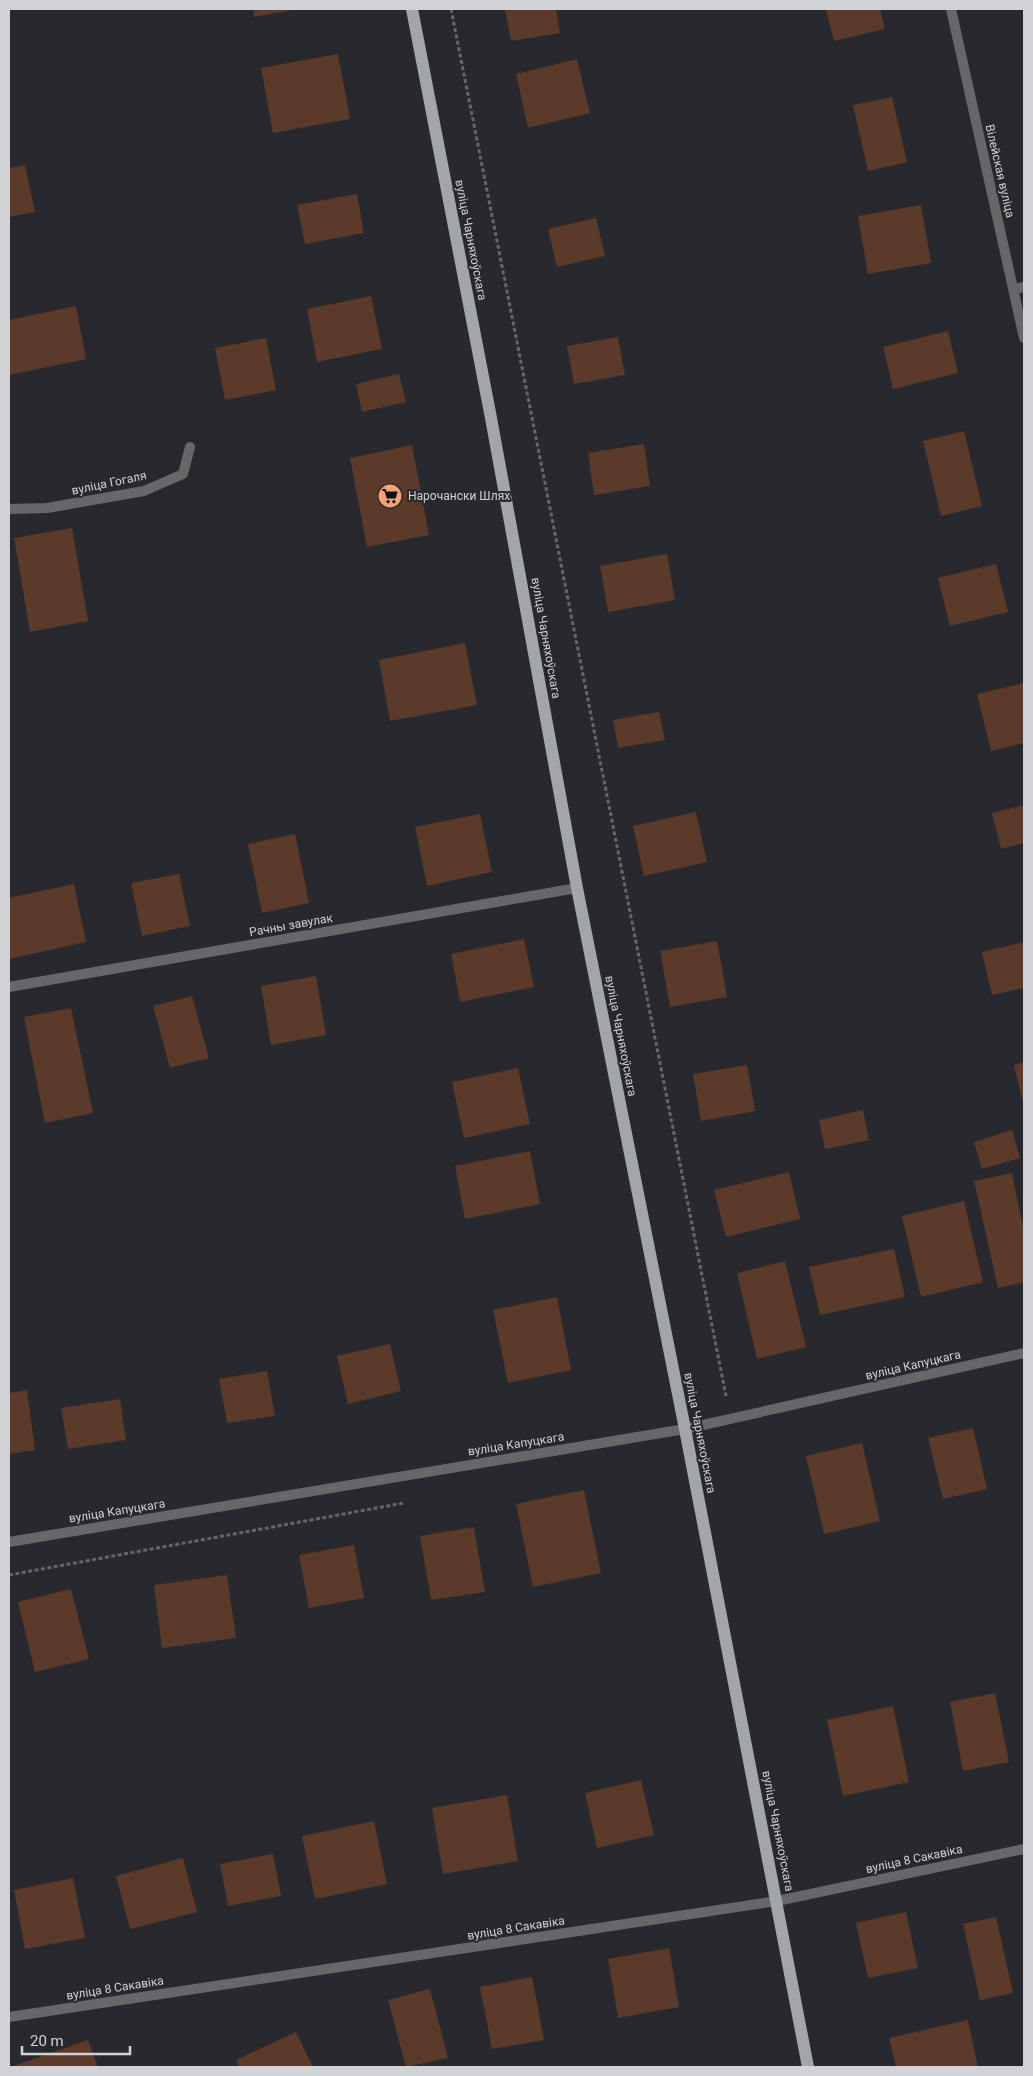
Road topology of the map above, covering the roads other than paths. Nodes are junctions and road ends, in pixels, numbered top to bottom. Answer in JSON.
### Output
{"nodes":[{"id":1,"x":412,"y":9,"type":"edge"},
{"id":2,"x":951,"y":9,"type":"edge"},
{"id":3,"x":1019,"y":288,"type":"edge"},
{"id":4,"x":1024,"y":338,"type":"edge"},
{"id":5,"x":190,"y":447,"type":"dead end"},
{"id":6,"x":9,"y":509,"type":"edge"},
{"id":7,"x":577,"y":888,"type":"junction"},
{"id":8,"x":9,"y":987,"type":"edge"},
{"id":9,"x":1024,"y":1353,"type":"edge"},
{"id":10,"x":685,"y":1429,"type":"junction"},
{"id":11,"x":9,"y":1542,"type":"edge"},
{"id":12,"x":1024,"y":1849,"type":"edge"},
{"id":13,"x":777,"y":1901,"type":"junction"},
{"id":14,"x":9,"y":2017,"type":"edge"},
{"id":15,"x":808,"y":2067,"type":"edge"}],
"edges":[{"from":1,"to":7,"type":"main road","name":"вуліца Чарняхоўскага"},
{"from":2,"to":3,"type":"street","name":"Вілейская вуліца"},
{"from":3,"to":4,"type":"street","name":"Вілейская вуліца"},
{"from":5,"to":6,"type":"street","name":"вуліца Гогаля"},
{"from":7,"to":8,"type":"street","name":"Рачны завулак"},
{"from":7,"to":10,"type":"main road","name":"вуліца Чарняхоўскага"},
{"from":9,"to":10,"type":"street","name":"вуліца Капуцкага"},
{"from":10,"to":11,"type":"street","name":"вуліца Капуцкага"},
{"from":10,"to":13,"type":"main road","name":"вуліца Чарняхоўскага"},
{"from":12,"to":13,"type":"street","name":"вуліца 8 Сакавіка"},
{"from":13,"to":14,"type":"street","name":"вуліца 8 Сакавіка"},
{"from":13,"to":15,"type":"main road","name":"вуліца Чарняхоўскага"}]}
